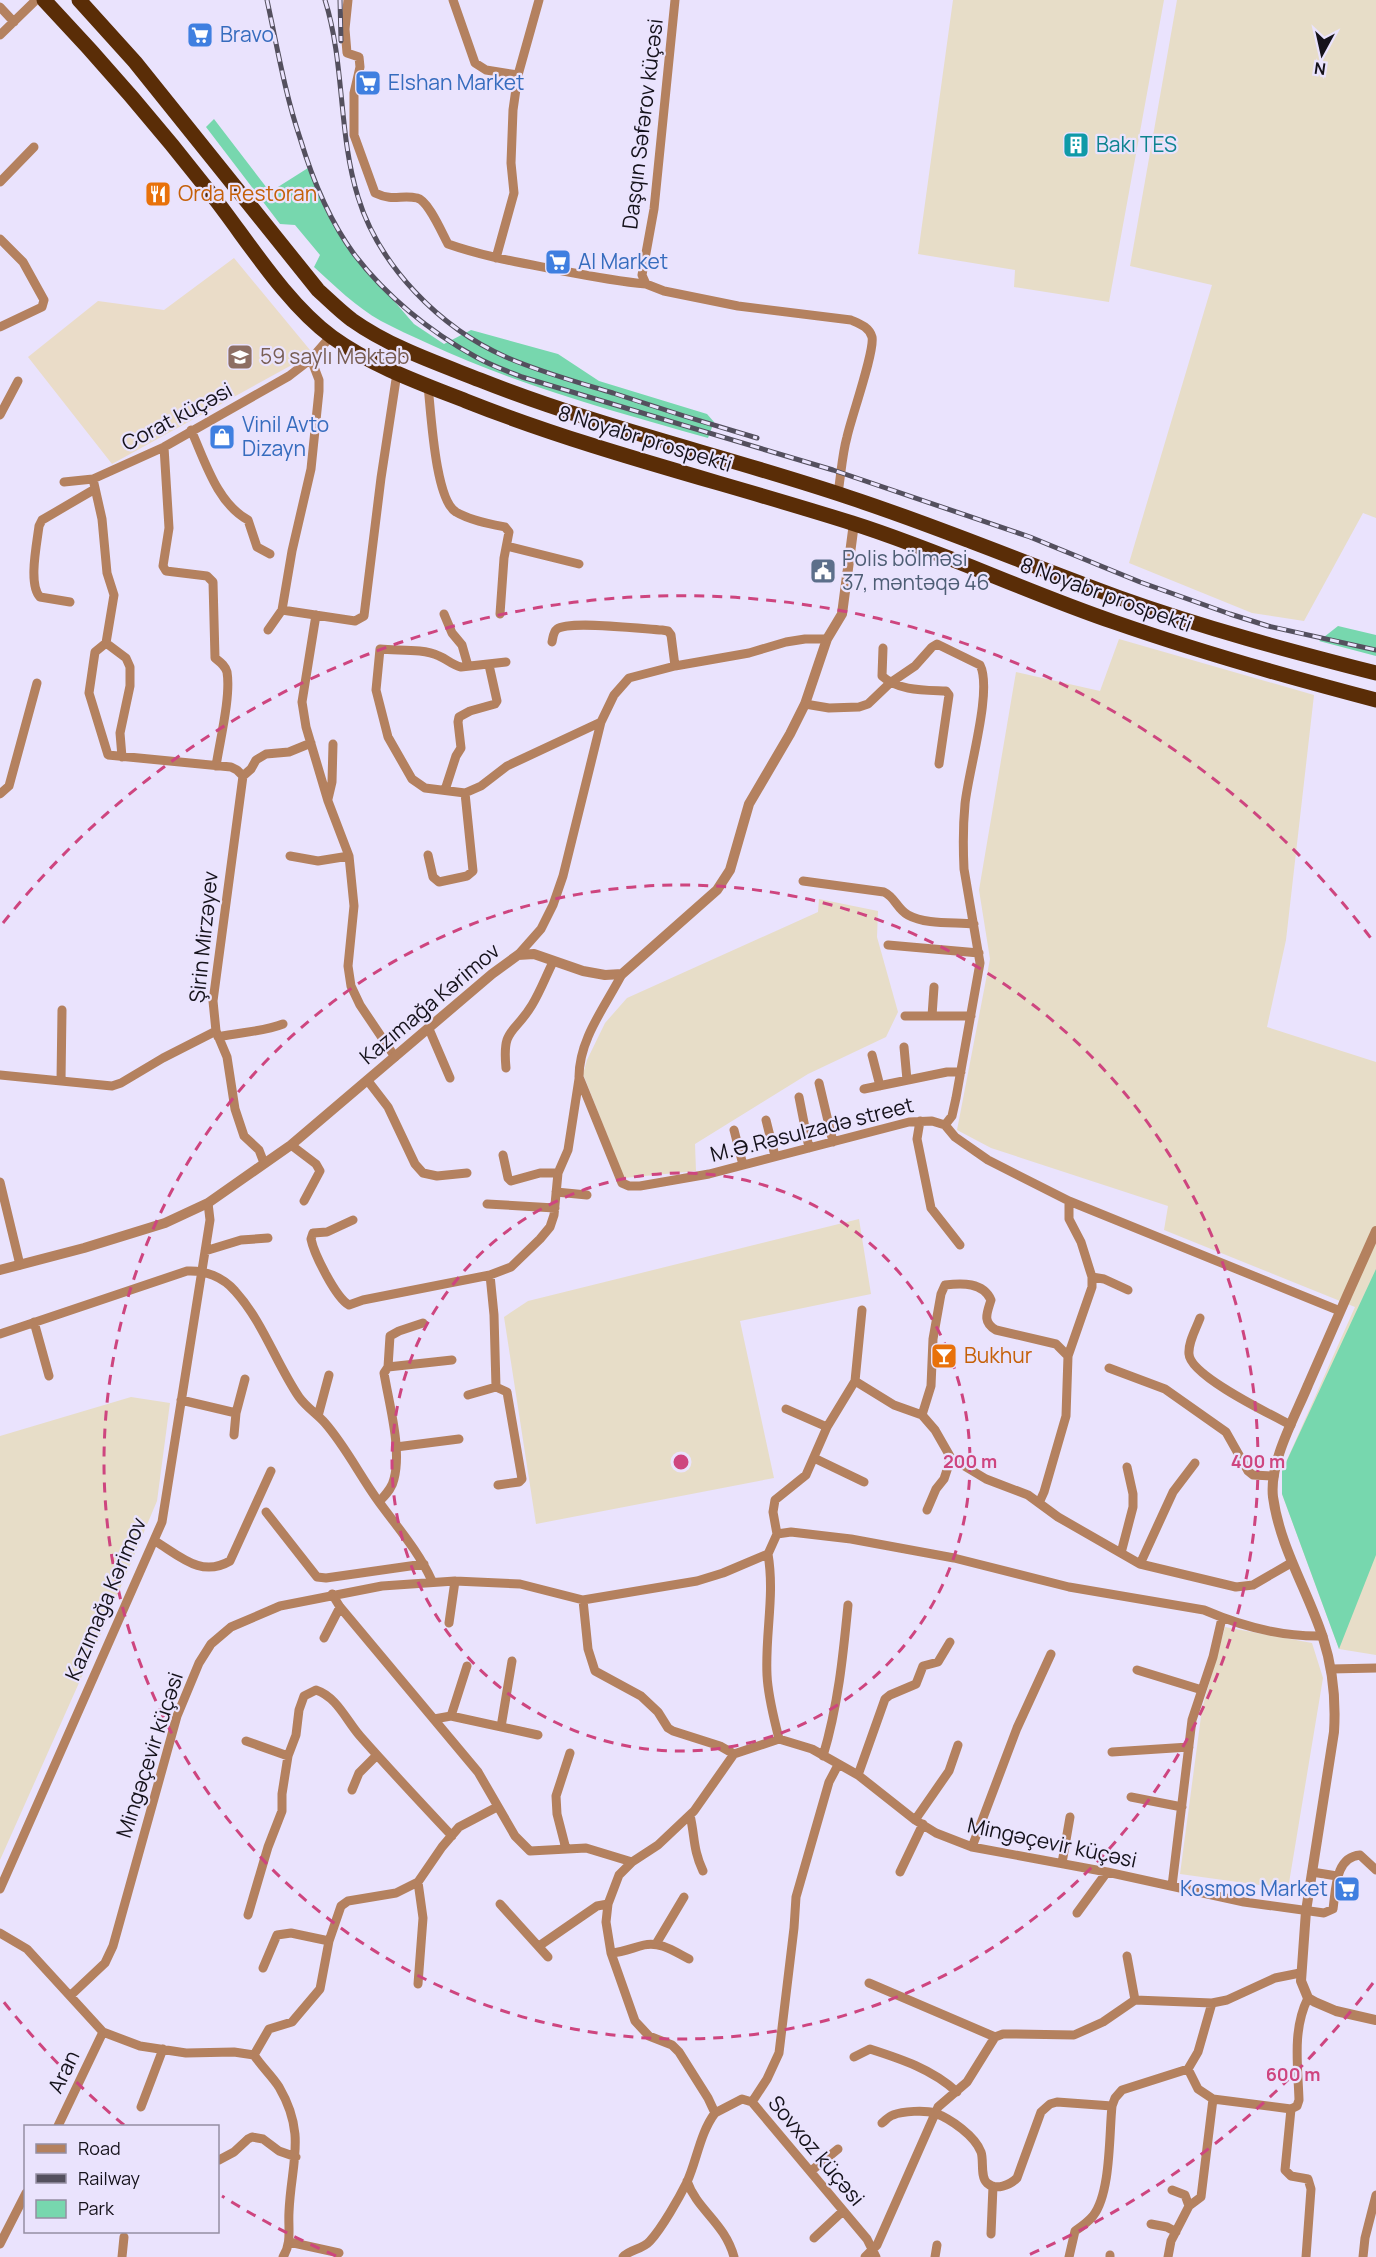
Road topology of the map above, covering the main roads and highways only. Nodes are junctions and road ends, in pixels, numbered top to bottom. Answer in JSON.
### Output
{"nodes":[{"id":1,"x":44,"y":0,"type":"edge"},
{"id":2,"x":79,"y":0,"type":"edge"},
{"id":3,"x":1376,"y":673,"type":"edge"},
{"id":4,"x":1376,"y":700,"type":"edge"}],
"edges":[{"from":1,"to":4,"type":"highway","name":"8 Noyabr prospekti"},
{"from":2,"to":3,"type":"highway","name":"8 Noyabr prospekti"}]}
